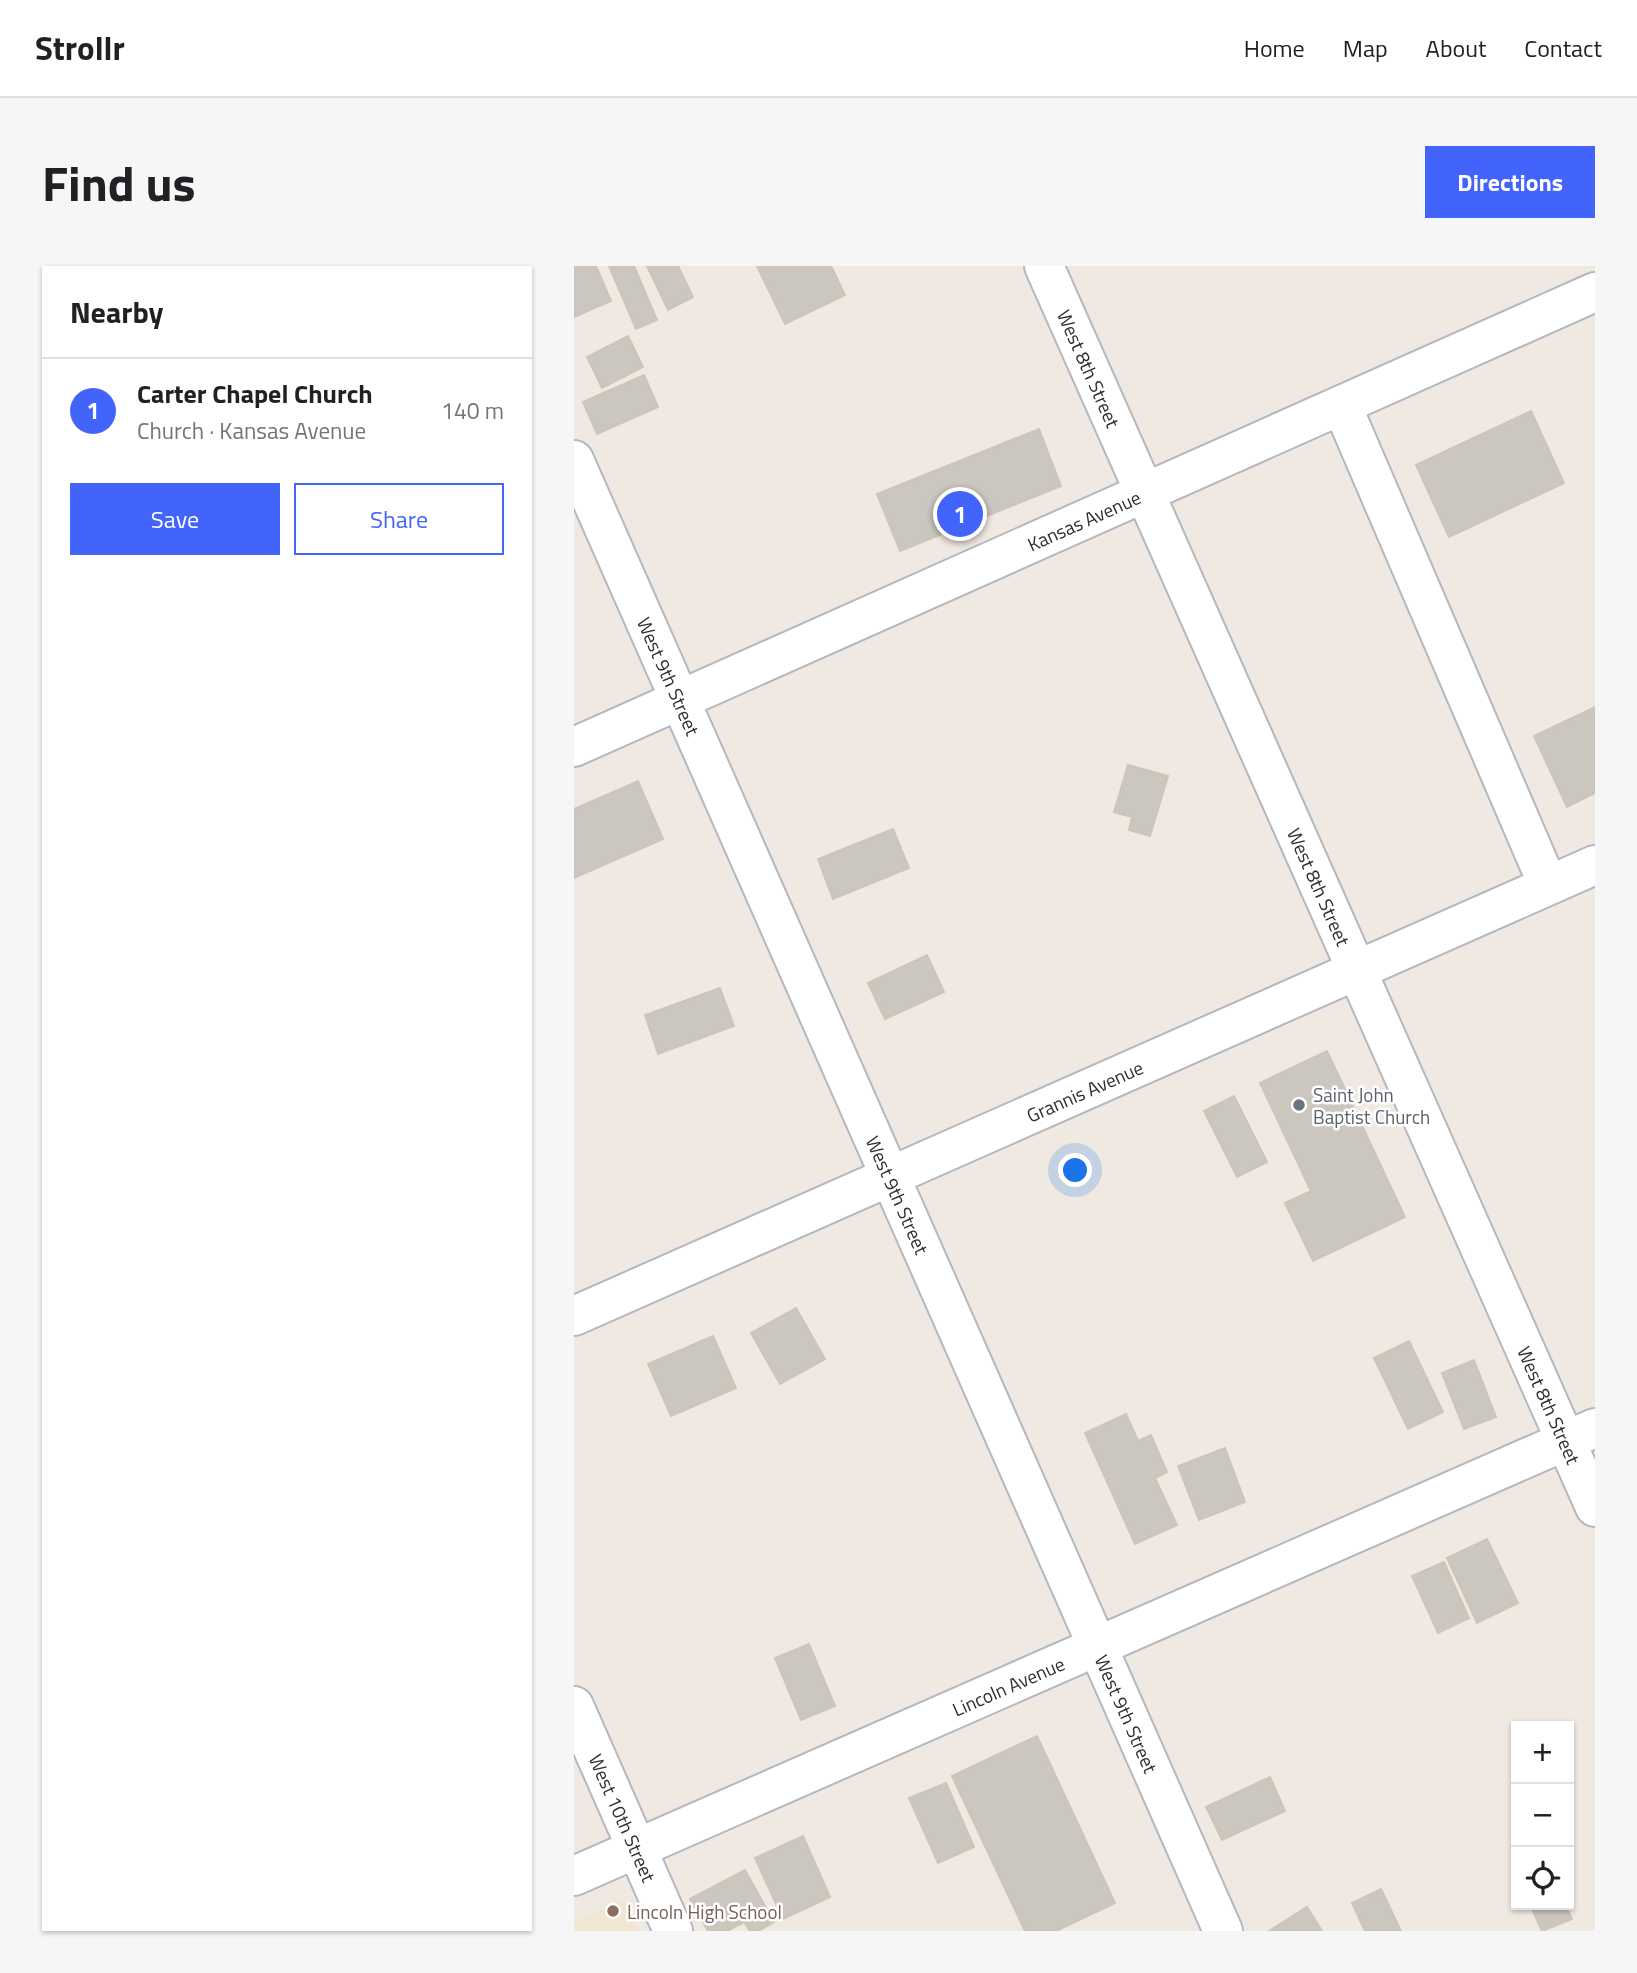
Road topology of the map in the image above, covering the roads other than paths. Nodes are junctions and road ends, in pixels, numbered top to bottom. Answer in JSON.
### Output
{"nodes":[{"id":1,"x":1044,"y":266,"type":"edge"},
{"id":2,"x":1595,"y":292,"type":"edge"},
{"id":3,"x":1342,"y":406,"type":"junction"},
{"id":4,"x":574,"y":460,"type":"edge"},
{"id":5,"x":1146,"y":494,"type":"junction"},
{"id":6,"x":680,"y":700,"type":"junction"},
{"id":7,"x":574,"y":747,"type":"edge"},
{"id":8,"x":1595,"y":864,"type":"edge"},
{"id":9,"x":1548,"y":885,"type":"junction"},
{"id":10,"x":1357,"y":969,"type":"junction"},
{"id":11,"x":891,"y":1176,"type":"junction"},
{"id":12,"x":574,"y":1316,"type":"edge"},
{"id":13,"x":1580,"y":1434,"type":"edge"},
{"id":14,"x":1595,"y":1507,"type":"edge"},
{"id":15,"x":1097,"y":1646,"type":"junction"},
{"id":16,"x":574,"y":1706,"type":"edge"},
{"id":17,"x":636,"y":1848,"type":"junction"},
{"id":18,"x":574,"y":1875,"type":"edge"},
{"id":19,"x":673,"y":1931,"type":"edge"},
{"id":20,"x":1223,"y":1931,"type":"edge"}],
"edges":[{"from":1,"to":5,"type":"street","name":"West 8th Street"},
{"from":2,"to":3,"type":"street","name":"Kansas Avenue"},
{"from":3,"to":5,"type":"street","name":"Kansas Avenue"},
{"from":3,"to":9,"type":"street"},
{"from":4,"to":6,"type":"street","name":"West 9th Street"},
{"from":5,"to":6,"type":"street","name":"Kansas Avenue"},
{"from":5,"to":10,"type":"street","name":"West 8th Street"},
{"from":6,"to":7,"type":"street","name":"Kansas Avenue"},
{"from":6,"to":11,"type":"street","name":"West 9th Street"},
{"from":8,"to":9,"type":"street","name":"Grannis Avenue"},
{"from":9,"to":10,"type":"street","name":"Grannis Avenue"},
{"from":10,"to":11,"type":"street","name":"Grannis Avenue"},
{"from":10,"to":13,"type":"street","name":"West 8th Street"},
{"from":11,"to":12,"type":"street","name":"Grannis Avenue"},
{"from":11,"to":15,"type":"street","name":"West 9th Street"},
{"from":13,"to":14,"type":"street","name":"West 8th Street"},
{"from":13,"to":15,"type":"street","name":"Lincoln Avenue"},
{"from":15,"to":17,"type":"street","name":"Lincoln Avenue"},
{"from":15,"to":20,"type":"street","name":"West 9th Street"},
{"from":16,"to":17,"type":"street","name":"West 10th Street"},
{"from":17,"to":18,"type":"street","name":"Lincoln Avenue"},
{"from":17,"to":19,"type":"street","name":"West 10th Street"}]}
